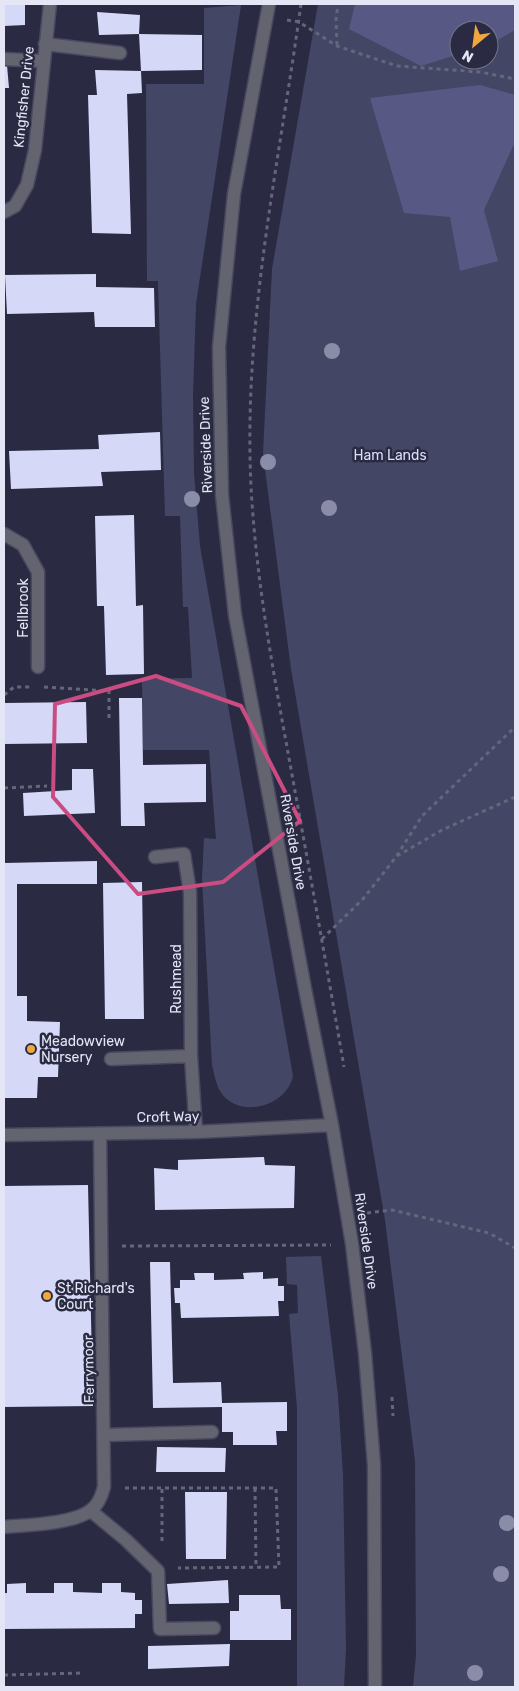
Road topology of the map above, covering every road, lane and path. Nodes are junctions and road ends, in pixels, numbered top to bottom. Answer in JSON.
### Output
{"nodes":[{"id":1,"x":50,"y":4,"type":"edge"},
{"id":2,"x":301,"y":4,"type":"edge"},
{"id":3,"x":338,"y":4,"type":"edge"},
{"id":4,"x":268,"y":10,"type":"edge"},
{"id":5,"x":299,"y":22,"type":"junction"},
{"id":6,"x":45,"y":44,"type":"junction"},
{"id":7,"x":338,"y":46,"type":"junction"},
{"id":8,"x":120,"y":53,"type":"dead end"},
{"id":9,"x":4,"y":59,"type":"edge"},
{"id":10,"x":42,"y":61,"type":"junction"},
{"id":11,"x":515,"y":79,"type":"edge"},
{"id":12,"x":4,"y":212,"type":"edge"},
{"id":13,"x":4,"y":534,"type":"edge"},
{"id":14,"x":38,"y":667,"type":"dead end"},
{"id":15,"x":4,"y":695,"type":"edge"},
{"id":16,"x":110,"y":720,"type":"dead end"},
{"id":17,"x":515,"y":728,"type":"edge"},
{"id":18,"x":47,"y":786,"type":"dead end"},
{"id":19,"x":4,"y":788,"type":"edge"},
{"id":20,"x":515,"y":797,"type":"edge"},
{"id":21,"x":396,"y":856,"type":"junction"},
{"id":22,"x":155,"y":857,"type":"dead end"},
{"id":23,"x":322,"y":939,"type":"junction"},
{"id":24,"x":297,"y":943,"type":"junction"},
{"id":25,"x":191,"y":1056,"type":"junction"},
{"id":26,"x":111,"y":1059,"type":"dead end"},
{"id":27,"x":346,"y":1076,"type":"dead end"},
{"id":28,"x":332,"y":1125,"type":"junction"},
{"id":29,"x":196,"y":1132,"type":"junction"},
{"id":30,"x":100,"y":1134,"type":"junction"},
{"id":31,"x":4,"y":1135,"type":"edge"},
{"id":32,"x":368,"y":1203,"type":"dead end"},
{"id":33,"x":347,"y":1211,"type":"junction"},
{"id":34,"x":369,"y":1213,"type":"junction"},
{"id":35,"x":370,"y":1222,"type":"dead end"},
{"id":36,"x":352,"y":1244,"type":"junction"},
{"id":37,"x":102,"y":1246,"type":"junction"},
{"id":38,"x":515,"y":1248,"type":"edge"},
{"id":39,"x":390,"y":1388,"type":"dead end"},
{"id":40,"x":393,"y":1425,"type":"dead end"},
{"id":41,"x":212,"y":1432,"type":"dead end"},
{"id":42,"x":105,"y":1435,"type":"junction"},
{"id":43,"x":104,"y":1487,"type":"junction"},
{"id":44,"x":255,"y":1488,"type":"junction"},
{"id":45,"x":162,"y":1489,"type":"junction"},
{"id":46,"x":91,"y":1511,"type":"junction"},
{"id":47,"x":4,"y":1527,"type":"edge"},
{"id":48,"x":159,"y":1568,"type":"junction"},
{"id":49,"x":256,"y":1568,"type":"junction"},
{"id":50,"x":214,"y":1628,"type":"dead end"},
{"id":51,"x":84,"y":1673,"type":"dead end"},
{"id":52,"x":4,"y":1675,"type":"edge"},
{"id":53,"x":376,"y":1687,"type":"edge"}],
"edges":[{"from":1,"to":6,"type":"street","name":"Kingfisher Drive"},
{"from":2,"to":5,"type":"path"},
{"from":3,"to":7,"type":"path"},
{"from":4,"to":5,"type":"path"},
{"from":4,"to":24,"type":"street","name":"Riverside Drive"},
{"from":5,"to":7,"type":"path"},
{"from":5,"to":23,"type":"path"},
{"from":6,"to":8,"type":"street"},
{"from":6,"to":10,"type":"street","name":"Kingfisher Drive"},
{"from":7,"to":11,"type":"path"},
{"from":9,"to":10,"type":"street"},
{"from":10,"to":12,"type":"street","name":"Kingfisher Drive"},
{"from":13,"to":14,"type":"street","name":"Fellbrook"},
{"from":15,"to":16,"type":"path"},
{"from":17,"to":21,"type":"path"},
{"from":18,"to":19,"type":"path"},
{"from":20,"to":21,"type":"path"},
{"from":21,"to":23,"type":"path"},
{"from":22,"to":25,"type":"street","name":"Rushmead"},
{"from":23,"to":24,"type":"path"},
{"from":23,"to":27,"type":"path"},
{"from":24,"to":28,"type":"street","name":"Riverside Drive"},
{"from":25,"to":26,"type":"street"},
{"from":25,"to":29,"type":"street","name":"Rushmead"},
{"from":28,"to":29,"type":"street","name":"Croft Way"},
{"from":28,"to":33,"type":"street","name":"Riverside Drive"},
{"from":29,"to":30,"type":"street","name":"Croft Way"},
{"from":30,"to":31,"type":"street","name":"Croft Way"},
{"from":30,"to":37,"type":"street","name":"Ferrymoor"},
{"from":32,"to":34,"type":"path"},
{"from":33,"to":34,"type":"path"},
{"from":33,"to":36,"type":"street","name":"Riverside Drive"},
{"from":34,"to":35,"type":"path"},
{"from":34,"to":38,"type":"path"},
{"from":36,"to":37,"type":"path"},
{"from":36,"to":53,"type":"street","name":"Riverside Drive"},
{"from":37,"to":42,"type":"street","name":"Ferrymoor"},
{"from":39,"to":40,"type":"path"},
{"from":41,"to":42,"type":"street"},
{"from":42,"to":43,"type":"street","name":"Ferrymoor"},
{"from":43,"to":45,"type":"path"},
{"from":43,"to":46,"type":"street","name":"Ferrymoor"},
{"from":44,"to":45,"type":"path"},
{"from":44,"to":49,"type":"path"},
{"from":44,"to":49,"type":"path"},
{"from":45,"to":48,"type":"path"},
{"from":46,"to":47,"type":"street"},
{"from":46,"to":48,"type":"street"},
{"from":48,"to":49,"type":"path"},
{"from":48,"to":50,"type":"street"},
{"from":51,"to":52,"type":"path"}]}
